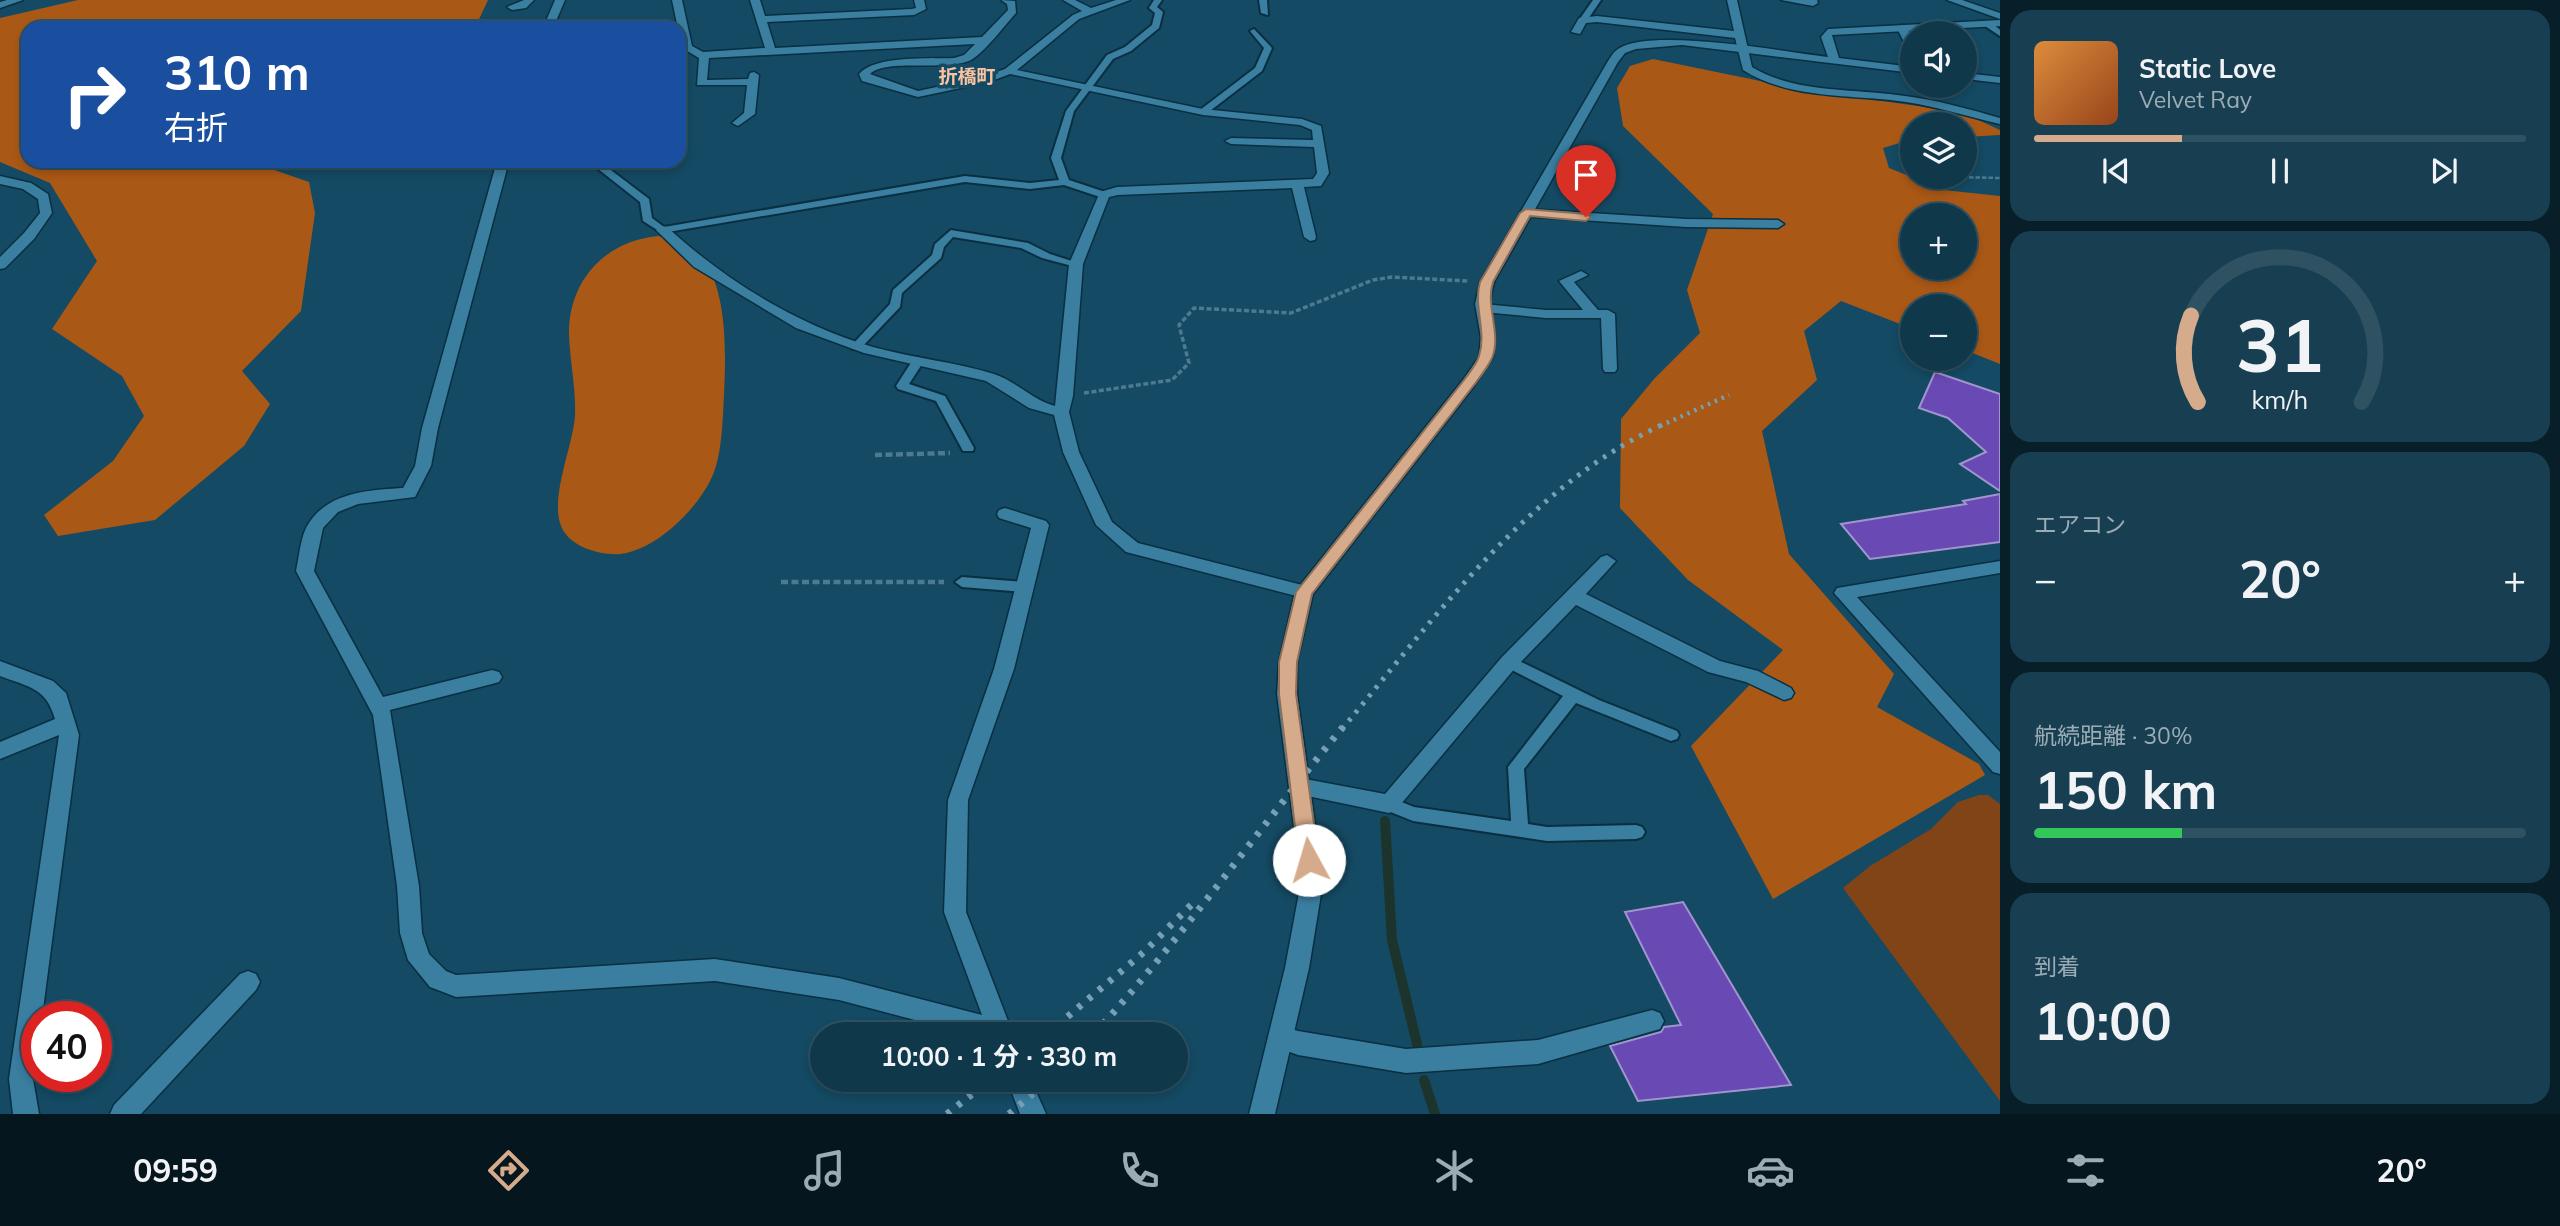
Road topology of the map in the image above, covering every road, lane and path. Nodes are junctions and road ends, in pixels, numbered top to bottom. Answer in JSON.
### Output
{"nodes":[{"id":1,"x":18,"y":0,"type":"edge"},
{"id":2,"x":529,"y":0,"type":"edge"},
{"id":3,"x":559,"y":0,"type":"edge"},
{"id":4,"x":677,"y":0,"type":"edge"},
{"id":5,"x":755,"y":0,"type":"edge"},
{"id":6,"x":919,"y":0,"type":"edge"},
{"id":7,"x":1006,"y":0,"type":"edge"},
{"id":8,"x":1069,"y":0,"type":"edge"},
{"id":9,"x":1125,"y":0,"type":"edge"},
{"id":10,"x":1158,"y":0,"type":"edge"},
{"id":11,"x":1263,"y":0,"type":"edge"},
{"id":12,"x":1597,"y":0,"type":"edge"},
{"id":13,"x":1732,"y":0,"type":"edge"},
{"id":14,"x":1786,"y":0,"type":"edge"},
{"id":15,"x":1812,"y":0,"type":"edge"},
{"id":16,"x":1952,"y":0,"type":"edge"},
{"id":17,"x":0,"y":5,"type":"edge"},
{"id":18,"x":512,"y":7,"type":"dead end"},
{"id":19,"x":1089,"y":11,"type":"junction"},
{"id":20,"x":1265,"y":13,"type":"dead end"},
{"id":21,"x":2000,"y":16,"type":"edge"},
{"id":22,"x":761,"y":19,"type":"junction"},
{"id":23,"x":1583,"y":19,"type":"junction"},
{"id":24,"x":551,"y":21,"type":"edge"},
{"id":25,"x":681,"y":21,"type":"edge"},
{"id":26,"x":2000,"y":23,"type":"edge"},
{"id":27,"x":1988,"y":24,"type":"junction"},
{"id":28,"x":1977,"y":25,"type":"edge"},
{"id":29,"x":1900,"y":28,"type":"edge"},
{"id":30,"x":1254,"y":30,"type":"dead end"},
{"id":31,"x":1576,"y":32,"type":"dead end"},
{"id":32,"x":2000,"y":34,"type":"edge"},
{"id":33,"x":984,"y":40,"type":"junction"},
{"id":34,"x":1741,"y":42,"type":"junction"},
{"id":35,"x":686,"y":43,"type":"edge"},
{"id":36,"x":771,"y":51,"type":"junction"},
{"id":37,"x":704,"y":55,"type":"junction"},
{"id":38,"x":1835,"y":61,"type":"junction"},
{"id":39,"x":1900,"y":68,"type":"edge"},
{"id":40,"x":1009,"y":71,"type":"junction"},
{"id":41,"x":1977,"y":77,"type":"edge"},
{"id":42,"x":2000,"y":80,"type":"edge"},
{"id":43,"x":1087,"y":87,"type":"junction"},
{"id":44,"x":1203,"y":112,"type":"junction"},
{"id":45,"x":2000,"y":121,"type":"edge"},
{"id":46,"x":738,"y":123,"type":"dead end"},
{"id":47,"x":1231,"y":141,"type":"dead end"},
{"id":48,"x":1319,"y":145,"type":"junction"},
{"id":49,"x":501,"y":168,"type":"edge"},
{"id":50,"x":602,"y":168,"type":"edge"},
{"id":51,"x":1977,"y":177,"type":"edge"},
{"id":52,"x":2000,"y":178,"type":"edge"},
{"id":53,"x":0,"y":180,"type":"edge"},
{"id":54,"x":1065,"y":182,"type":"junction"},
{"id":55,"x":1297,"y":184,"type":"junction"},
{"id":56,"x":1104,"y":195,"type":"junction"},
{"id":57,"x":1720,"y":207,"type":"dead end"},
{"id":58,"x":1526,"y":213,"type":"junction"},
{"id":59,"x":1734,"y":223,"type":"junction"},
{"id":60,"x":1778,"y":224,"type":"dead end"},
{"id":61,"x":662,"y":230,"type":"junction"},
{"id":62,"x":1310,"y":237,"type":"dead end"},
{"id":63,"x":1076,"y":264,"type":"junction"},
{"id":64,"x":0,"y":265,"type":"edge"},
{"id":65,"x":1581,"y":275,"type":"dead end"},
{"id":66,"x":1487,"y":282,"type":"junction"},
{"id":67,"x":1483,"y":308,"type":"junction"},
{"id":68,"x":1594,"y":314,"type":"junction"},
{"id":69,"x":856,"y":347,"type":"junction"},
{"id":70,"x":918,"y":361,"type":"junction"},
{"id":71,"x":1610,"y":369,"type":"dead end"},
{"id":72,"x":1063,"y":404,"type":"junction"},
{"id":73,"x":968,"y":448,"type":"joint"},
{"id":74,"x":874,"y":455,"type":"dead end"},
{"id":75,"x":1005,"y":514,"type":"dead end"},
{"id":76,"x":1607,"y":561,"type":"dead end"},
{"id":77,"x":2000,"y":567,"type":"edge"},
{"id":78,"x":781,"y":582,"type":"dead end"},
{"id":79,"x":962,"y":582,"type":"joint"},
{"id":80,"x":1024,"y":587,"type":"junction"},
{"id":81,"x":1304,"y":592,"type":"junction"},
{"id":82,"x":1574,"y":596,"type":"junction"},
{"id":83,"x":1509,"y":662,"type":"junction"},
{"id":84,"x":0,"y":668,"type":"edge"},
{"id":85,"x":492,"y":677,"type":"dead end"},
{"id":86,"x":1784,"y":693,"type":"dead end"},
{"id":87,"x":1574,"y":694,"type":"junction"},
{"id":88,"x":378,"y":706,"type":"junction"},
{"id":89,"x":65,"y":723,"type":"junction"},
{"id":90,"x":1671,"y":735,"type":"dead end"},
{"id":91,"x":1990,"y":742,"type":"edge"},
{"id":92,"x":0,"y":751,"type":"edge"},
{"id":93,"x":2000,"y":766,"type":"edge"},
{"id":94,"x":1300,"y":788,"type":"junction"},
{"id":95,"x":1390,"y":804,"type":"junction"},
{"id":96,"x":1520,"y":830,"type":"junction"},
{"id":97,"x":1636,"y":832,"type":"dead end"},
{"id":98,"x":248,"y":982,"type":"dead end"},
{"id":99,"x":1651,"y":1021,"type":"dead end"},
{"id":100,"x":960,"y":1022,"type":"edge"},
{"id":101,"x":997,"y":1022,"type":"edge"},
{"id":102,"x":1280,"y":1037,"type":"junction"},
{"id":103,"x":1025,"y":1092,"type":"edge"},
{"id":104,"x":26,"y":1114,"type":"edge"},
{"id":105,"x":123,"y":1114,"type":"edge"},
{"id":106,"x":1033,"y":1114,"type":"edge"},
{"id":107,"x":1262,"y":1114,"type":"edge"}],
"edges":[{"from":1,"to":17,"type":"street"},
{"from":2,"to":18,"type":"street"},
{"from":3,"to":24,"type":"street"},
{"from":4,"to":25,"type":"street"},
{"from":5,"to":22,"type":"street"},
{"from":6,"to":22,"type":"street"},
{"from":7,"to":33,"type":"street"},
{"from":8,"to":19,"type":"street"},
{"from":9,"to":19,"type":"street"},
{"from":10,"to":43,"type":"lane"},
{"from":11,"to":20,"type":"lane"},
{"from":12,"to":23,"type":"lane"},
{"from":13,"to":34,"type":"street"},
{"from":14,"to":15,"type":"street"},
{"from":16,"to":21,"type":"street"},
{"from":19,"to":40,"type":"street"},
{"from":22,"to":36,"type":"street"},
{"from":23,"to":31,"type":"street"},
{"from":23,"to":34,"type":"street"},
{"from":26,"to":27,"type":"street"},
{"from":27,"to":28,"type":"street"},
{"from":27,"to":32,"type":"lane"},
{"from":29,"to":38,"type":"street"},
{"from":30,"to":44,"type":"lane"},
{"from":33,"to":36,"type":"street"},
{"from":33,"to":40,"type":"street"},
{"from":34,"to":38,"type":"street"},
{"from":34,"to":45,"type":"street"},
{"from":34,"to":58,"type":"street"},
{"from":35,"to":37,"type":"street"},
{"from":36,"to":37,"type":"street"},
{"from":37,"to":46,"type":"street"},
{"from":38,"to":39,"type":"street"},
{"from":40,"to":43,"type":"street"},
{"from":41,"to":42,"type":"street"},
{"from":43,"to":44,"type":"street"},
{"from":43,"to":54,"type":"lane"},
{"from":44,"to":48,"type":"street"},
{"from":47,"to":48,"type":"street"},
{"from":48,"to":55,"type":"street"},
{"from":49,"to":88,"type":"street"},
{"from":50,"to":61,"type":"lane"},
{"from":51,"to":52,"type":"path"},
{"from":53,"to":64,"type":"street"},
{"from":54,"to":56,"type":"lane"},
{"from":54,"to":61,"type":"lane"},
{"from":55,"to":56,"type":"street"},
{"from":55,"to":62,"type":"street"},
{"from":56,"to":63,"type":"street"},
{"from":57,"to":59,"type":"street"},
{"from":58,"to":59,"type":"street"},
{"from":58,"to":66,"type":"street"},
{"from":59,"to":60,"type":"street"},
{"from":61,"to":69,"type":"street"},
{"from":63,"to":69,"type":"lane"},
{"from":63,"to":72,"type":"street"},
{"from":65,"to":68,"type":"street"},
{"from":66,"to":67,"type":"street"},
{"from":66,"to":72,"type":"path"},
{"from":67,"to":68,"type":"street"},
{"from":67,"to":81,"type":"street"},
{"from":68,"to":71,"type":"street"},
{"from":69,"to":70,"type":"street"},
{"from":70,"to":72,"type":"street"},
{"from":70,"to":73,"type":"lane"},
{"from":72,"to":81,"type":"street"},
{"from":73,"to":74,"type":"path"},
{"from":75,"to":80,"type":"street"},
{"from":76,"to":82,"type":"street"},
{"from":77,"to":91,"type":"street"},
{"from":78,"to":79,"type":"path"},
{"from":79,"to":80,"type":"lane"},
{"from":80,"to":101,"type":"street"},
{"from":81,"to":94,"type":"street"},
{"from":82,"to":83,"type":"street"},
{"from":82,"to":86,"type":"street"},
{"from":83,"to":87,"type":"lane"},
{"from":83,"to":95,"type":"street"},
{"from":84,"to":89,"type":"street"},
{"from":85,"to":88,"type":"street"},
{"from":87,"to":90,"type":"lane"},
{"from":87,"to":96,"type":"lane"},
{"from":88,"to":100,"type":"street"},
{"from":89,"to":92,"type":"street"},
{"from":89,"to":104,"type":"street"},
{"from":91,"to":93,"type":"street"},
{"from":94,"to":95,"type":"street"},
{"from":94,"to":102,"type":"street"},
{"from":95,"to":96,"type":"lane"},
{"from":96,"to":97,"type":"lane"},
{"from":98,"to":105,"type":"street"},
{"from":99,"to":102,"type":"street"},
{"from":102,"to":107,"type":"street"},
{"from":103,"to":106,"type":"street"}]}
